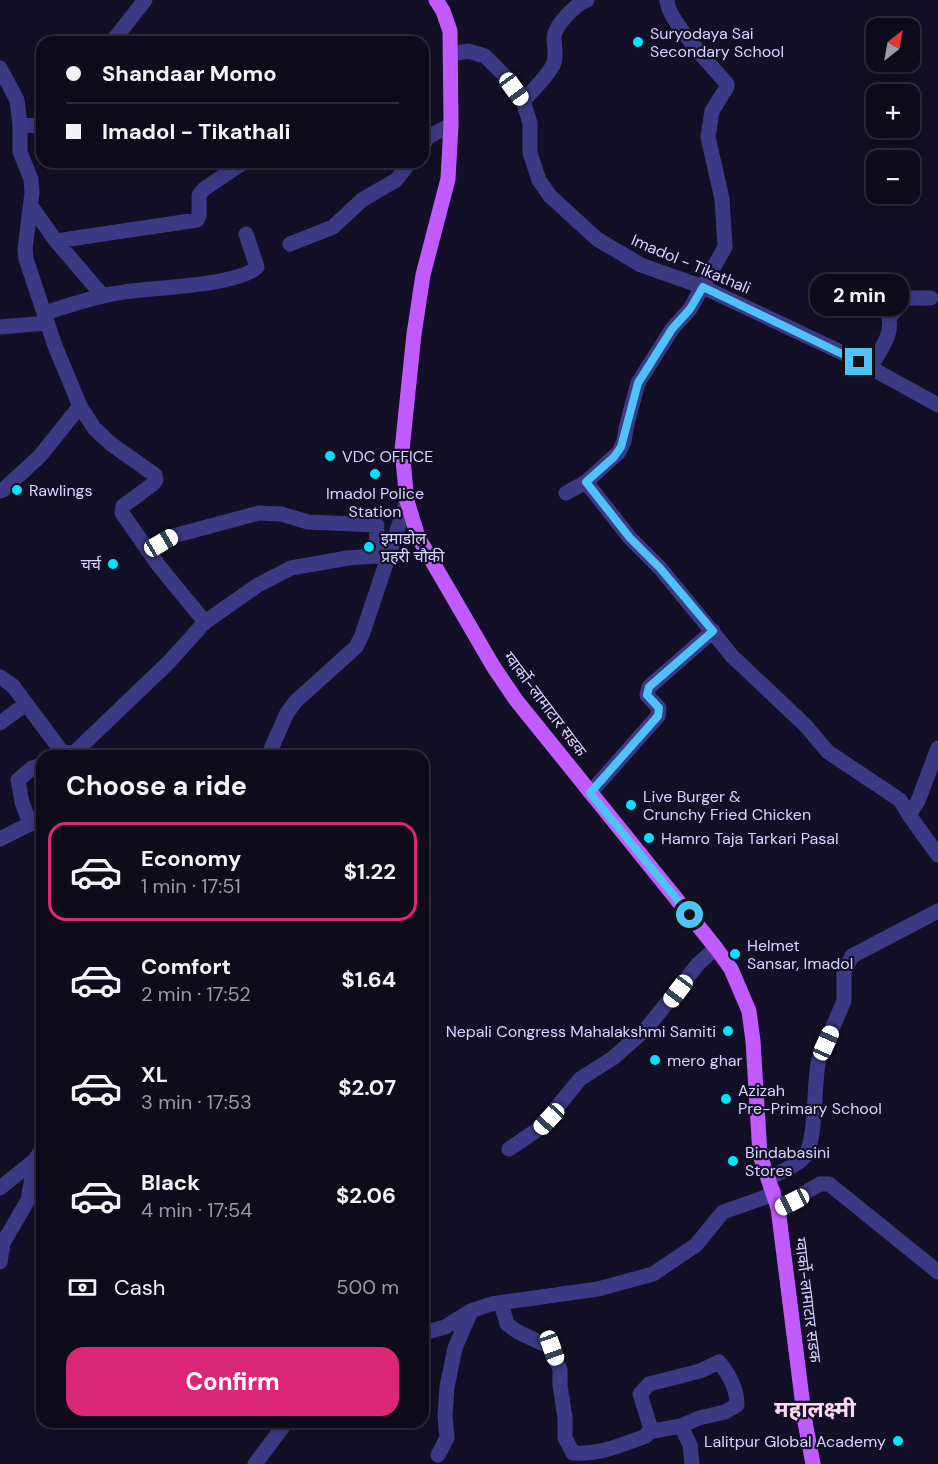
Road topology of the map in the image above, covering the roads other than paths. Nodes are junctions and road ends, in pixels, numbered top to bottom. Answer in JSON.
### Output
{"nodes":[{"id":1,"x":145,"y":0,"type":"edge"},
{"id":2,"x":436,"y":0,"type":"edge"},
{"id":3,"x":587,"y":0,"type":"edge"},
{"id":4,"x":667,"y":0,"type":"edge"},
{"id":5,"x":117,"y":36,"type":"edge"},
{"id":6,"x":451,"y":54,"type":"junction"},
{"id":7,"x":0,"y":68,"type":"edge"},
{"id":8,"x":523,"y":101,"type":"junction"},
{"id":9,"x":20,"y":125,"type":"junction"},
{"id":10,"x":451,"y":125,"type":"junction"},
{"id":11,"x":36,"y":126,"type":"edge"},
{"id":12,"x":429,"y":136,"type":"edge"},
{"id":13,"x":235,"y":168,"type":"edge"},
{"id":14,"x":405,"y":168,"type":"edge"},
{"id":15,"x":31,"y":206,"type":"junction"},
{"id":16,"x":246,"y":234,"type":"dead end"},
{"id":17,"x":56,"y":241,"type":"junction"},
{"id":18,"x":290,"y":244,"type":"dead end"},
{"id":19,"x":703,"y":287,"type":"junction"},
{"id":20,"x":104,"y":296,"type":"junction"},
{"id":21,"x":931,"y":298,"type":"dead end"},
{"id":22,"x":46,"y":318,"type":"junction"},
{"id":23,"x":0,"y":327,"type":"edge"},
{"id":24,"x":870,"y":368,"type":"junction"},
{"id":25,"x":938,"y":405,"type":"edge"},
{"id":26,"x":80,"y":406,"type":"junction"},
{"id":27,"x":586,"y":482,"type":"junction"},
{"id":28,"x":0,"y":491,"type":"edge"},
{"id":29,"x":566,"y":493,"type":"dead end"},
{"id":30,"x":407,"y":501,"type":"junction"},
{"id":31,"x":148,"y":551,"type":"junction"},
{"id":32,"x":381,"y":557,"type":"junction"},
{"id":33,"x":205,"y":622,"type":"junction"},
{"id":34,"x":713,"y":631,"type":"junction"},
{"id":35,"x":0,"y":677,"type":"edge"},
{"id":36,"x":26,"y":704,"type":"junction"},
{"id":37,"x":0,"y":723,"type":"edge"},
{"id":38,"x":938,"y":748,"type":"edge"},
{"id":39,"x":58,"y":750,"type":"edge"},
{"id":40,"x":77,"y":750,"type":"edge"},
{"id":41,"x":271,"y":750,"type":"edge"},
{"id":42,"x":36,"y":767,"type":"edge"},
{"id":43,"x":590,"y":793,"type":"junction"},
{"id":44,"x":909,"y":815,"type":"junction"},
{"id":45,"x":36,"y":823,"type":"edge"},
{"id":46,"x":0,"y":839,"type":"edge"},
{"id":47,"x":938,"y":855,"type":"edge"},
{"id":48,"x":938,"y":911,"type":"edge"},
{"id":49,"x":716,"y":948,"type":"junction"},
{"id":50,"x":509,"y":1149,"type":"dead end"},
{"id":51,"x":36,"y":1156,"type":"edge"},
{"id":52,"x":36,"y":1163,"type":"edge"},
{"id":53,"x":771,"y":1185,"type":"junction"},
{"id":54,"x":0,"y":1188,"type":"edge"},
{"id":55,"x":778,"y":1208,"type":"junction"},
{"id":56,"x":0,"y":1262,"type":"edge"},
{"id":57,"x":938,"y":1272,"type":"edge"},
{"id":58,"x":501,"y":1303,"type":"junction"},
{"id":59,"x":471,"y":1311,"type":"junction"},
{"id":60,"x":429,"y":1331,"type":"edge"},
{"id":61,"x":681,"y":1426,"type":"junction"},
{"id":62,"x":282,"y":1428,"type":"edge"},
{"id":63,"x":648,"y":1432,"type":"junction"},
{"id":64,"x":438,"y":1455,"type":"dead end"},
{"id":65,"x":255,"y":1464,"type":"edge"},
{"id":66,"x":692,"y":1464,"type":"edge"},
{"id":67,"x":813,"y":1464,"type":"edge"}],
"edges":[{"from":1,"to":5,"type":"street"},
{"from":2,"to":6,"type":"main road","name":"ग्वार्को-लामाटार सडक"},
{"from":3,"to":8,"type":"street"},
{"from":4,"to":19,"type":"street"},
{"from":6,"to":8,"type":"street","name":"Imadol - Tikathali"},
{"from":6,"to":10,"type":"main road","name":"ग्वार्को-लामाटार सडक"},
{"from":7,"to":9,"type":"street"},
{"from":8,"to":19,"type":"street","name":"Imadol - Tikathali"},
{"from":9,"to":11,"type":"street"},
{"from":9,"to":15,"type":"street"},
{"from":10,"to":12,"type":"street"},
{"from":10,"to":30,"type":"main road","name":"ग्वार्को-लामाटार सडक"},
{"from":13,"to":17,"type":"street"},
{"from":14,"to":18,"type":"street"},
{"from":15,"to":17,"type":"street"},
{"from":15,"to":22,"type":"street"},
{"from":16,"to":20,"type":"street"},
{"from":17,"to":20,"type":"street"},
{"from":19,"to":24,"type":"street","name":"Imadol - Tikathali"},
{"from":19,"to":27,"type":"street"},
{"from":20,"to":22,"type":"street"},
{"from":21,"to":24,"type":"street"},
{"from":22,"to":23,"type":"street"},
{"from":22,"to":26,"type":"street"},
{"from":24,"to":25,"type":"street","name":"Imadol - Tikathali"},
{"from":26,"to":28,"type":"street"},
{"from":26,"to":31,"type":"street"},
{"from":27,"to":29,"type":"street"},
{"from":27,"to":34,"type":"street"},
{"from":30,"to":32,"type":"street"},
{"from":30,"to":43,"type":"main road","name":"ग्वार्को-लामाटार सडक"},
{"from":31,"to":32,"type":"street"},
{"from":31,"to":33,"type":"street"},
{"from":32,"to":33,"type":"street"},
{"from":32,"to":41,"type":"street"},
{"from":33,"to":40,"type":"street"},
{"from":34,"to":43,"type":"street"},
{"from":34,"to":44,"type":"street"},
{"from":35,"to":36,"type":"street"},
{"from":36,"to":37,"type":"street"},
{"from":36,"to":39,"type":"street"},
{"from":38,"to":44,"type":"street"},
{"from":42,"to":45,"type":"street"},
{"from":43,"to":49,"type":"main road","name":"ग्वार्को-लामाटार सडक"},
{"from":44,"to":47,"type":"street"},
{"from":45,"to":46,"type":"street"},
{"from":48,"to":53,"type":"street"},
{"from":49,"to":50,"type":"street"},
{"from":49,"to":53,"type":"main road","name":"ग्वार्को-लामाटार सडक"},
{"from":51,"to":54,"type":"street"},
{"from":52,"to":56,"type":"street"},
{"from":53,"to":55,"type":"main road","name":"ग्वार्को-लामाटार सडक"},
{"from":53,"to":58,"type":"street"},
{"from":55,"to":57,"type":"street"},
{"from":55,"to":67,"type":"main road","name":"ग्वार्को-लामाटार सडक"},
{"from":58,"to":59,"type":"street"},
{"from":58,"to":63,"type":"street"},
{"from":59,"to":60,"type":"street"},
{"from":59,"to":64,"type":"street"},
{"from":61,"to":63,"type":"street"},
{"from":61,"to":63,"type":"street"},
{"from":61,"to":66,"type":"street"},
{"from":62,"to":65,"type":"street"}]}
